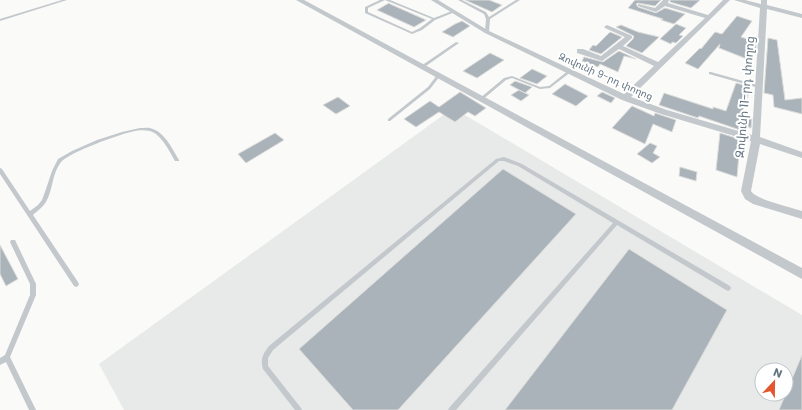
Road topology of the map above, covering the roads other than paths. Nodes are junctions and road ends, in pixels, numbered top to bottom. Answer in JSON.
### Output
{"nodes":[{"id":1,"x":65,"y":0,"type":"edge"},
{"id":2,"x":299,"y":0,"type":"edge"},
{"id":3,"x":383,"y":0,"type":"edge"},
{"id":4,"x":387,"y":0,"type":"edge"},
{"id":5,"x":434,"y":0,"type":"edge"},
{"id":6,"x":460,"y":0,"type":"edge"},
{"id":7,"x":518,"y":0,"type":"edge"},
{"id":8,"x":728,"y":0,"type":"edge"},
{"id":9,"x":737,"y":0,"type":"edge"},
{"id":10,"x":665,"y":2,"type":"edge"},
{"id":11,"x":764,"y":4,"type":"edge"},
{"id":12,"x":640,"y":5,"type":"dead end"},
{"id":13,"x":453,"y":12,"type":"junction"},
{"id":14,"x":802,"y":16,"type":"edge"},
{"id":15,"x":710,"y":17,"type":"junction"},
{"id":16,"x":488,"y":19,"type":"junction"},
{"id":17,"x":0,"y":20,"type":"edge"},
{"id":18,"x":434,"y":20,"type":"junction"},
{"id":19,"x":607,"y":27,"type":"dead end"},
{"id":20,"x":488,"y":32,"type":"junction"},
{"id":21,"x":457,"y":43,"type":"dead end"},
{"id":22,"x":618,"y":46,"type":"junction"},
{"id":23,"x":580,"y":51,"type":"dead end"},
{"id":24,"x":659,"y":65,"type":"junction"},
{"id":25,"x":422,"y":67,"type":"junction"},
{"id":26,"x":570,"y":72,"type":"junction"},
{"id":27,"x":710,"y":73,"type":"dead end"},
{"id":28,"x":438,"y":76,"type":"junction"},
{"id":29,"x":760,"y":87,"type":"junction"},
{"id":30,"x":625,"y":98,"type":"junction"},
{"id":31,"x":481,"y":99,"type":"junction"},
{"id":32,"x":389,"y":120,"type":"dead end"},
{"id":33,"x":756,"y":139,"type":"junction"},
{"id":34,"x":802,"y":155,"type":"edge"},
{"id":35,"x":177,"y":160,"type":"dead end"},
{"id":36,"x":0,"y":170,"type":"edge"},
{"id":37,"x":30,"y":214,"type":"junction"},
{"id":38,"x":802,"y":215,"type":"edge"},
{"id":39,"x":617,"y":222,"type":"junction"},
{"id":40,"x":13,"y":242,"type":"dead end"},
{"id":41,"x":802,"y":274,"type":"edge"},
{"id":42,"x":76,"y":284,"type":"dead end"},
{"id":43,"x":728,"y":288,"type":"dead end"},
{"id":44,"x":7,"y":358,"type":"junction"},
{"id":45,"x":0,"y":362,"type":"edge"},
{"id":46,"x":33,"y":410,"type":"edge"},
{"id":47,"x":299,"y":410,"type":"edge"},
{"id":48,"x":451,"y":410,"type":"edge"}],
"edges":[{"from":1,"to":17,"type":"lane"},
{"from":2,"to":25,"type":"street"},
{"from":3,"to":18,"type":"lane"},
{"from":4,"to":18,"type":"lane"},
{"from":5,"to":13,"type":"street","name":"Զովունի 9-րդ փողոց"},
{"from":6,"to":16,"type":"lane"},
{"from":7,"to":16,"type":"lane"},
{"from":8,"to":15,"type":"street"},
{"from":9,"to":11,"type":"street"},
{"from":10,"to":12,"type":"street"},
{"from":10,"to":15,"type":"street"},
{"from":11,"to":14,"type":"street"},
{"from":11,"to":29,"type":"street","name":"Զովունի 11-րդ փողոց"},
{"from":13,"to":18,"type":"lane"},
{"from":13,"to":20,"type":"street","name":"Զովունի 9-րդ փողոց"},
{"from":15,"to":24,"type":"street"},
{"from":16,"to":20,"type":"lane"},
{"from":19,"to":22,"type":"street"},
{"from":20,"to":26,"type":"street","name":"Զովունի 9-րդ փողոց"},
{"from":21,"to":25,"type":"lane"},
{"from":22,"to":23,"type":"street"},
{"from":22,"to":24,"type":"street"},
{"from":24,"to":30,"type":"street"},
{"from":25,"to":28,"type":"street"},
{"from":26,"to":30,"type":"street","name":"Զովունի 9-րդ փողոց"},
{"from":26,"to":31,"type":"lane"},
{"from":27,"to":29,"type":"lane"},
{"from":28,"to":31,"type":"street"},
{"from":28,"to":32,"type":"lane"},
{"from":29,"to":33,"type":"street","name":"Զովունի 11-րդ փողոց"},
{"from":30,"to":33,"type":"street","name":"Զովունի 9-րդ փողոց"},
{"from":31,"to":41,"type":"street"},
{"from":33,"to":34,"type":"street","name":"Զովունի 9-րդ փողոց"},
{"from":33,"to":38,"type":"street","name":"Զովունի 11-րդ փողոց"},
{"from":35,"to":37,"type":"lane"},
{"from":36,"to":37,"type":"lane"},
{"from":37,"to":42,"type":"lane"},
{"from":39,"to":43,"type":"lane"},
{"from":39,"to":47,"type":"lane"},
{"from":39,"to":48,"type":"lane"},
{"from":40,"to":44,"type":"lane"},
{"from":44,"to":45,"type":"lane"},
{"from":44,"to":46,"type":"lane"}]}
